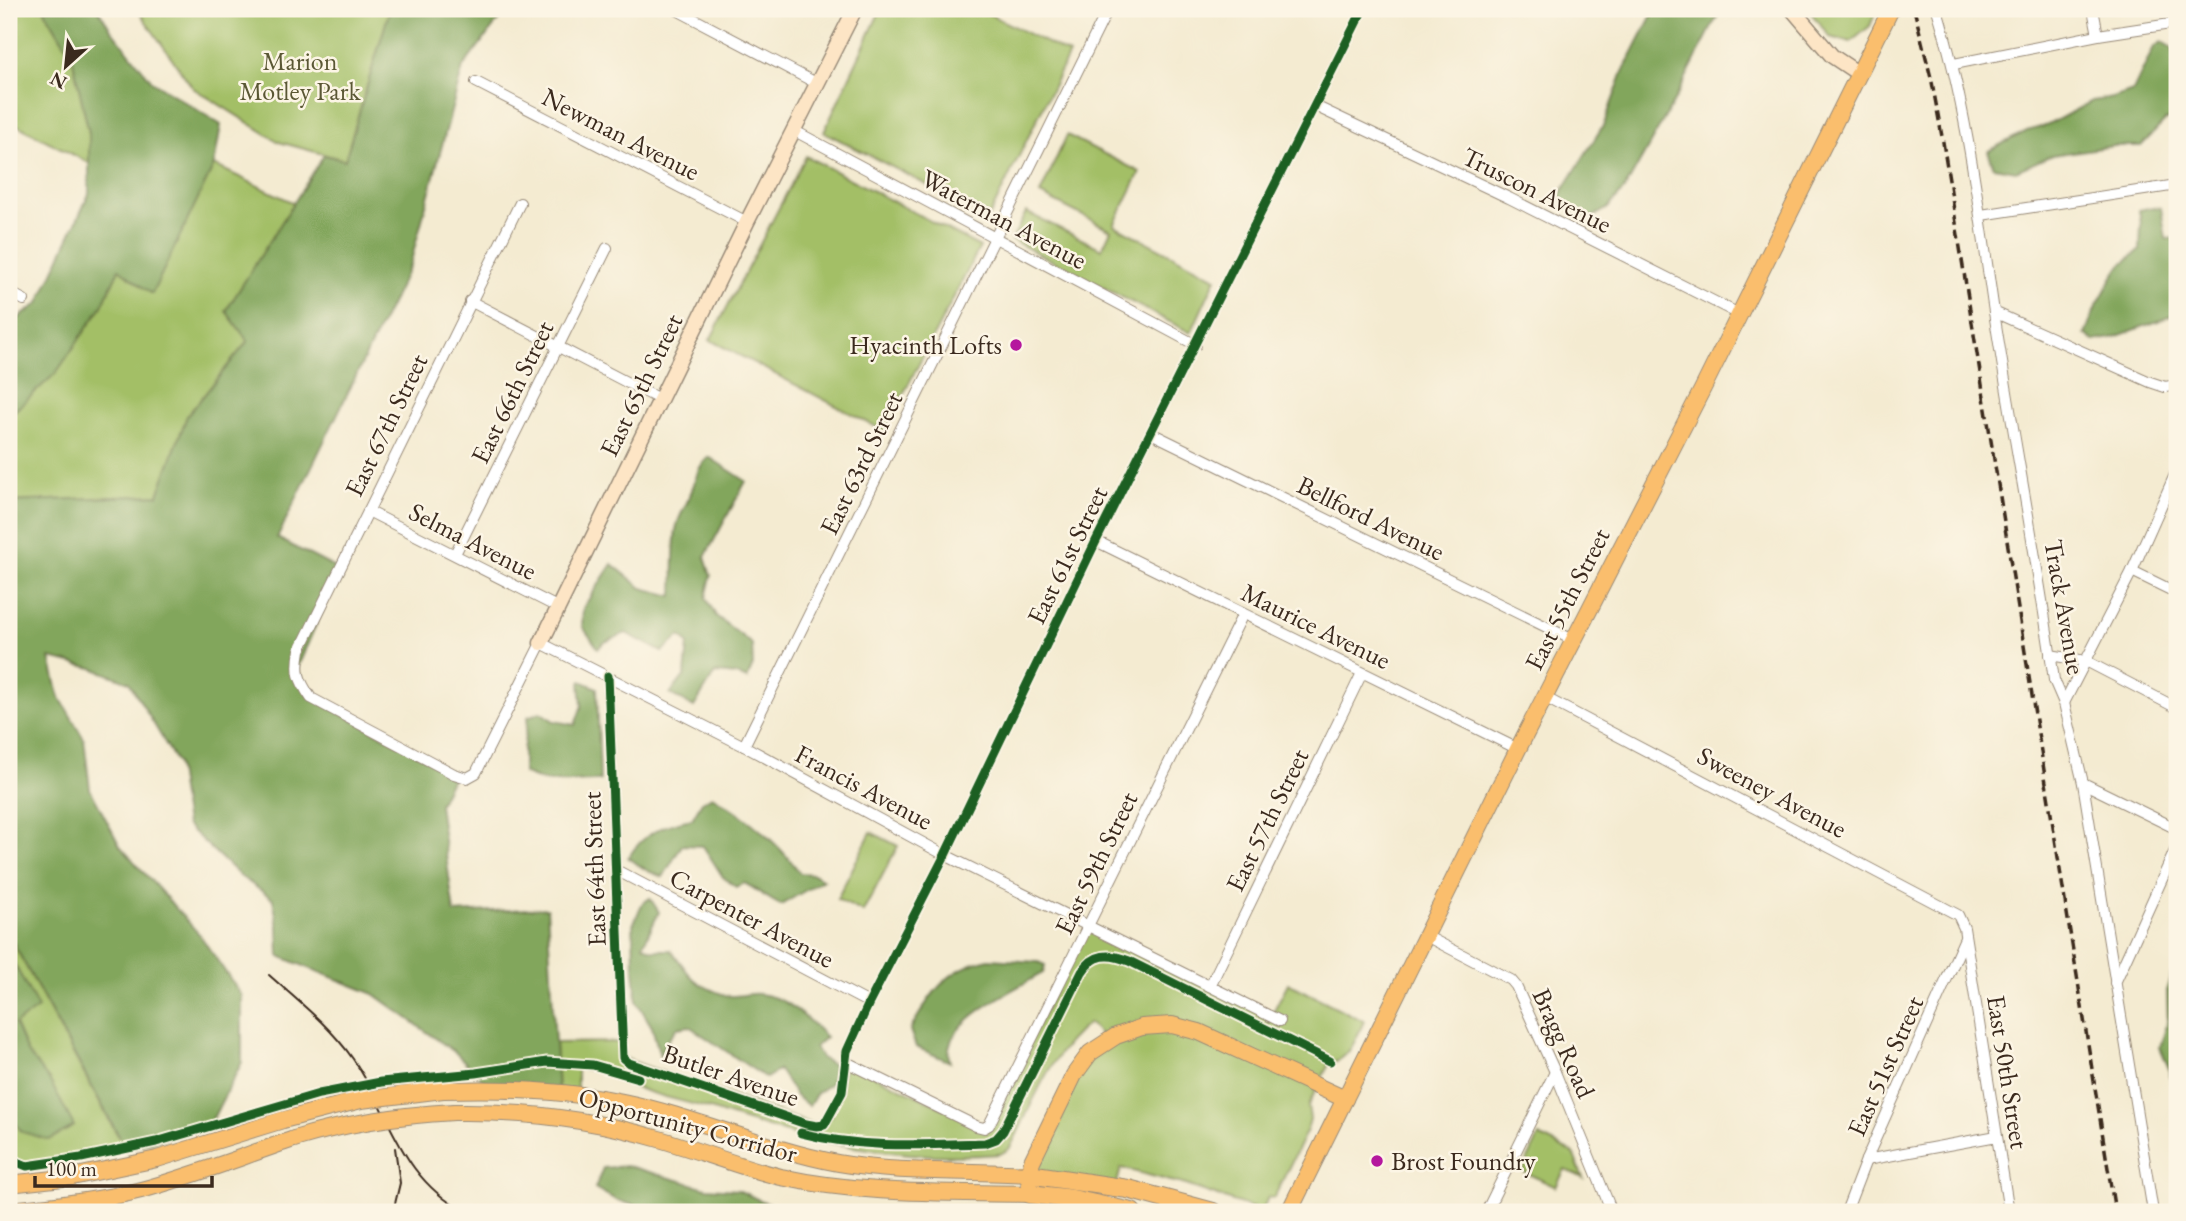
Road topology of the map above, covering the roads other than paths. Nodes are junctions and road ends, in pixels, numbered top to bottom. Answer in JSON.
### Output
{"nodes":[{"id":1,"x":675,"y":9,"type":"edge"},
{"id":2,"x":855,"y":9,"type":"edge"},
{"id":3,"x":1108,"y":9,"type":"edge"},
{"id":4,"x":1363,"y":9,"type":"edge"},
{"id":5,"x":1792,"y":9,"type":"edge"},
{"id":6,"x":1891,"y":9,"type":"edge"},
{"id":7,"x":1937,"y":9,"type":"edge"},
{"id":8,"x":2094,"y":9,"type":"edge"},
{"id":9,"x":2177,"y":23,"type":"edge"},
{"id":10,"x":2098,"y":35,"type":"junction"},
{"id":11,"x":1954,"y":64,"type":"junction"},
{"id":12,"x":1859,"y":74,"type":"junction"},
{"id":13,"x":476,"y":82,"type":"dead end"},
{"id":14,"x":818,"y":84,"type":"junction"},
{"id":15,"x":1315,"y":106,"type":"junction"},
{"id":16,"x":793,"y":130,"type":"junction"},
{"id":17,"x":2177,"y":184,"type":"edge"},
{"id":18,"x":520,"y":203,"type":"dead end"},
{"id":19,"x":1981,"y":215,"type":"junction"},
{"id":20,"x":747,"y":222,"type":"junction"},
{"id":21,"x":993,"y":238,"type":"junction"},
{"id":22,"x":607,"y":248,"type":"dead end"},
{"id":23,"x":9,"y":292,"type":"edge"},
{"id":24,"x":24,"y":300,"type":"dead end"},
{"id":25,"x":470,"y":301,"type":"junction"},
{"id":26,"x":1994,"y":312,"type":"junction"},
{"id":27,"x":1740,"y":314,"type":"junction"},
{"id":28,"x":1196,"y":345,"type":"junction"},
{"id":29,"x":558,"y":346,"type":"junction"},
{"id":30,"x":2177,"y":385,"type":"edge"},
{"id":31,"x":661,"y":400,"type":"junction"},
{"id":32,"x":1151,"y":433,"type":"junction"},
{"id":33,"x":2177,"y":470,"type":"edge"},
{"id":34,"x":368,"y":511,"type":"junction"},
{"id":35,"x":1096,"y":541,"type":"junction"},
{"id":36,"x":455,"y":554,"type":"junction"},
{"id":37,"x":2132,"y":571,"type":"junction"},
{"id":38,"x":2177,"y":593,"type":"edge"},
{"id":39,"x":559,"y":608,"type":"junction"},
{"id":40,"x":1243,"y":614,"type":"junction"},
{"id":41,"x":1573,"y":640,"type":"junction"},
{"id":42,"x":541,"y":643,"type":"junction"},
{"id":43,"x":2050,"y":655,"type":"junction"},
{"id":44,"x":2086,"y":661,"type":"junction"},
{"id":45,"x":1362,"y":673,"type":"junction"},
{"id":46,"x":608,"y":676,"type":"junction"},
{"id":47,"x":1544,"y":697,"type":"junction"},
{"id":48,"x":2064,"y":703,"type":"junction"},
{"id":49,"x":2177,"y":708,"type":"edge"},
{"id":50,"x":744,"y":746,"type":"junction"},
{"id":51,"x":1518,"y":749,"type":"junction"},
{"id":52,"x":467,"y":778,"type":"joint"},
{"id":53,"x":2083,"y":783,"type":"junction"},
{"id":54,"x":2177,"y":829,"type":"edge"},
{"id":55,"x":2177,"y":846,"type":"edge"},
{"id":56,"x":944,"y":855,"type":"junction"},
{"id":57,"x":616,"y":870,"type":"junction"},
{"id":58,"x":1089,"y":925,"type":"junction"},
{"id":59,"x":1426,"y":936,"type":"junction"},
{"id":60,"x":1965,"y":937,"type":"junction"},
{"id":61,"x":2115,"y":984,"type":"junction"},
{"id":62,"x":1210,"y":986,"type":"junction"},
{"id":63,"x":869,"y":1003,"type":"junction"},
{"id":64,"x":1280,"y":1021,"type":"dead end"},
{"id":65,"x":625,"y":1060,"type":"joint"},
{"id":66,"x":846,"y":1062,"type":"junction"},
{"id":67,"x":1555,"y":1072,"type":"junction"},
{"id":68,"x":1345,"y":1099,"type":"junction"},
{"id":69,"x":824,"y":1125,"type":"joint"},
{"id":70,"x":1997,"y":1136,"type":"junction"},
{"id":71,"x":1866,"y":1160,"type":"junction"},
{"id":72,"x":1029,"y":1174,"type":"junction"},
{"id":73,"x":9,"y":1184,"type":"edge"},
{"id":74,"x":1030,"y":1194,"type":"junction"},
{"id":75,"x":12,"y":1208,"type":"edge"},
{"id":76,"x":1291,"y":1209,"type":"edge"},
{"id":77,"x":1132,"y":1212,"type":"edge"},
{"id":78,"x":1213,"y":1212,"type":"edge"},
{"id":79,"x":1486,"y":1212,"type":"edge"},
{"id":80,"x":1612,"y":1212,"type":"edge"},
{"id":81,"x":1846,"y":1212,"type":"edge"},
{"id":82,"x":2010,"y":1212,"type":"edge"},
{"id":83,"x":2153,"y":1212,"type":"edge"}],
"edges":[{"from":1,"to":14,"type":"street"},
{"from":2,"to":14,"type":"street","name":"East 65th Street"},
{"from":3,"to":21,"type":"street","name":"East 63rd Street"},
{"from":4,"to":15,"type":"street","name":"East 61st Street"},
{"from":5,"to":12,"type":"street"},
{"from":6,"to":12,"type":"main road","name":"East 55th Street"},
{"from":7,"to":11,"type":"street","name":"Track Avenue"},
{"from":8,"to":10,"type":"street"},
{"from":9,"to":10,"type":"street"},
{"from":10,"to":11,"type":"street"},
{"from":11,"to":19,"type":"street","name":"Track Avenue"},
{"from":12,"to":27,"type":"main road","name":"East 55th Street"},
{"from":13,"to":20,"type":"street","name":"Newman Avenue"},
{"from":14,"to":16,"type":"street","name":"East 65th Street"},
{"from":15,"to":27,"type":"street","name":"Truscon Avenue"},
{"from":15,"to":28,"type":"street","name":"East 61st Street"},
{"from":16,"to":20,"type":"street","name":"East 65th Street"},
{"from":16,"to":21,"type":"street","name":"Waterman Avenue"},
{"from":17,"to":19,"type":"street"},
{"from":18,"to":25,"type":"street","name":"East 67th Street"},
{"from":19,"to":26,"type":"street","name":"Track Avenue"},
{"from":20,"to":31,"type":"street","name":"East 65th Street"},
{"from":21,"to":28,"type":"street","name":"Waterman Avenue"},
{"from":21,"to":50,"type":"street","name":"East 63rd Street"},
{"from":22,"to":29,"type":"street","name":"East 66th Street"},
{"from":23,"to":24,"type":"street"},
{"from":25,"to":29,"type":"street"},
{"from":25,"to":34,"type":"street","name":"East 67th Street"},
{"from":26,"to":30,"type":"street"},
{"from":26,"to":43,"type":"street","name":"Track Avenue"},
{"from":27,"to":41,"type":"main road","name":"East 55th Street"},
{"from":28,"to":32,"type":"street","name":"East 61st Street"},
{"from":29,"to":31,"type":"street"},
{"from":29,"to":36,"type":"street","name":"East 66th Street"},
{"from":31,"to":39,"type":"street","name":"East 65th Street"},
{"from":32,"to":35,"type":"street","name":"East 61st Street"},
{"from":32,"to":41,"type":"street","name":"Bellford Avenue"},
{"from":33,"to":37,"type":"street"},
{"from":34,"to":36,"type":"street","name":"Selma Avenue"},
{"from":34,"to":52,"type":"street","name":"East 67th Street"},
{"from":35,"to":40,"type":"street","name":"Maurice Avenue"},
{"from":35,"to":56,"type":"street","name":"East 61st Street"},
{"from":36,"to":39,"type":"street","name":"Selma Avenue"},
{"from":37,"to":38,"type":"street"},
{"from":37,"to":44,"type":"street"},
{"from":39,"to":42,"type":"street","name":"East 65th Street"},
{"from":40,"to":45,"type":"street","name":"Maurice Avenue"},
{"from":40,"to":58,"type":"street","name":"East 59th Street"},
{"from":41,"to":47,"type":"main road","name":"East 55th Street"},
{"from":42,"to":46,"type":"street","name":"Francis Avenue"},
{"from":42,"to":52,"type":"street","name":"East 65th Street"},
{"from":43,"to":44,"type":"street"},
{"from":43,"to":48,"type":"street","name":"Track Avenue"},
{"from":44,"to":48,"type":"street"},
{"from":44,"to":49,"type":"street"},
{"from":45,"to":51,"type":"street","name":"Maurice Avenue"},
{"from":45,"to":62,"type":"street","name":"East 57th Street"},
{"from":46,"to":50,"type":"street","name":"Francis Avenue"},
{"from":46,"to":57,"type":"street","name":"East 64th Street"},
{"from":47,"to":51,"type":"main road","name":"East 55th Street"},
{"from":47,"to":60,"type":"street","name":"Sweeney Avenue"},
{"from":48,"to":53,"type":"street","name":"Track Avenue"},
{"from":50,"to":56,"type":"street","name":"Francis Avenue"},
{"from":51,"to":59,"type":"main road","name":"East 55th Street"},
{"from":53,"to":54,"type":"street"},
{"from":53,"to":61,"type":"street","name":"Track Avenue"},
{"from":55,"to":61,"type":"street"},
{"from":56,"to":58,"type":"street","name":"Francis Avenue"},
{"from":56,"to":63,"type":"street","name":"East 61st Street"},
{"from":57,"to":63,"type":"street","name":"Carpenter Avenue"},
{"from":57,"to":65,"type":"street","name":"East 64th Street"},
{"from":58,"to":62,"type":"street","name":"Francis Avenue"},
{"from":58,"to":66,"type":"street","name":"East 59th Street"},
{"from":59,"to":67,"type":"street","name":"Bragg Road"},
{"from":59,"to":68,"type":"main road","name":"East 55th Street"},
{"from":60,"to":70,"type":"street","name":"East 50th Street"},
{"from":60,"to":71,"type":"street","name":"East 51st Street"},
{"from":61,"to":83,"type":"street","name":"Track Avenue"},
{"from":62,"to":64,"type":"street","name":"Francis Avenue"},
{"from":63,"to":66,"type":"street","name":"East 61st Street"},
{"from":65,"to":69,"type":"street","name":"Butler Avenue"},
{"from":66,"to":69,"type":"street","name":"East 61st Street"},
{"from":67,"to":79,"type":"street"},
{"from":67,"to":80,"type":"street","name":"Bragg Road"},
{"from":68,"to":72,"type":"main road"},
{"from":68,"to":76,"type":"main road","name":"East 55th Street"},
{"from":70,"to":71,"type":"street"},
{"from":70,"to":82,"type":"street","name":"East 50th Street"},
{"from":71,"to":81,"type":"street","name":"East 51st Street"},
{"from":72,"to":73,"type":"main road","name":"Opportunity Corridor","bridge":true},
{"from":72,"to":74,"type":"main road"},
{"from":72,"to":78,"type":"highway"},
{"from":74,"to":75,"type":"main road","name":"Opportunity Corridor","bridge":true},
{"from":74,"to":77,"type":"highway"}]}
